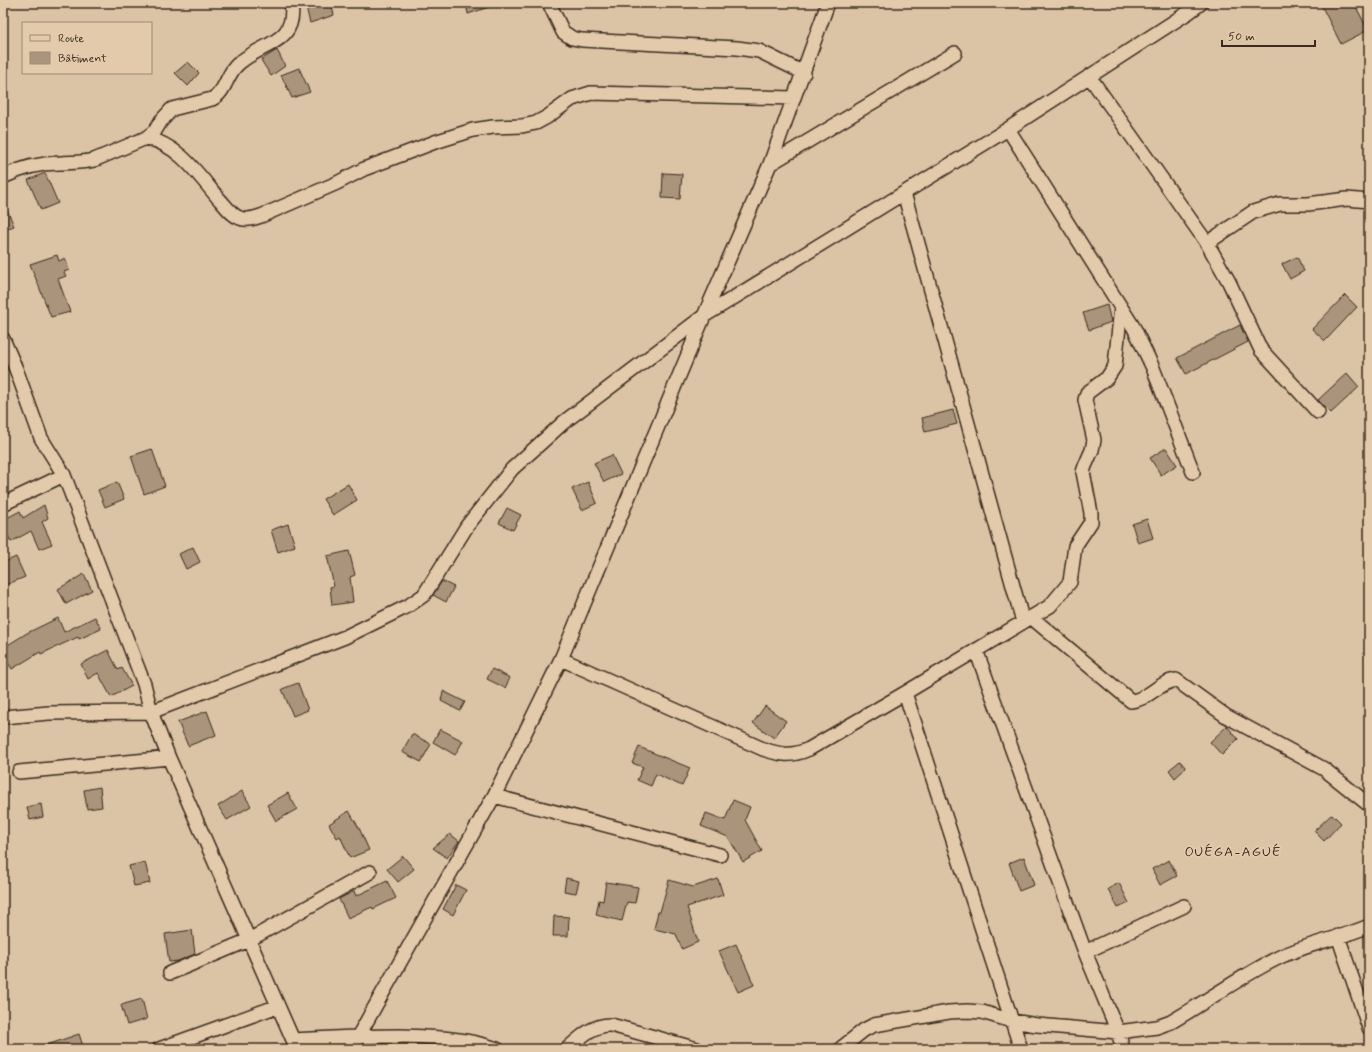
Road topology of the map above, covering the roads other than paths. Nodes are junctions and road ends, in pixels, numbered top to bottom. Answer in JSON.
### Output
{"nodes":[{"id":1,"x":291,"y":3,"type":"edge"},
{"id":2,"x":549,"y":3,"type":"edge"},
{"id":3,"x":828,"y":3,"type":"edge"},
{"id":4,"x":1201,"y":3,"type":"edge"},
{"id":5,"x":955,"y":53,"type":"dead end"},
{"id":6,"x":804,"y":73,"type":"junction"},
{"id":7,"x":1089,"y":76,"type":"junction"},
{"id":8,"x":794,"y":98,"type":"junction"},
{"id":9,"x":1008,"y":130,"type":"junction"},
{"id":10,"x":146,"y":138,"type":"junction"},
{"id":11,"x":770,"y":164,"type":"junction"},
{"id":12,"x":3,"y":177,"type":"edge"},
{"id":13,"x":904,"y":193,"type":"junction"},
{"id":14,"x":1369,"y":201,"type":"edge"},
{"id":15,"x":1206,"y":243,"type":"junction"},
{"id":16,"x":1121,"y":307,"type":"junction"},
{"id":17,"x":704,"y":316,"type":"junction"},
{"id":18,"x":3,"y":338,"type":"edge"},
{"id":19,"x":1318,"y":412,"type":"dead end"},
{"id":20,"x":1193,"y":472,"type":"dead end"},
{"id":21,"x":64,"y":475,"type":"junction"},
{"id":22,"x":3,"y":504,"type":"edge"},
{"id":23,"x":1027,"y":619,"type":"junction"},
{"id":24,"x":976,"y":650,"type":"junction"},
{"id":25,"x":561,"y":659,"type":"junction"},
{"id":26,"x":906,"y":693,"type":"junction"},
{"id":27,"x":151,"y":712,"type":"junction"},
{"id":28,"x":3,"y":717,"type":"edge"},
{"id":29,"x":169,"y":758,"type":"junction"},
{"id":30,"x":19,"y":772,"type":"dead end"},
{"id":31,"x":494,"y":796,"type":"junction"},
{"id":32,"x":1369,"y":805,"type":"edge"},
{"id":33,"x":720,"y":856,"type":"dead end"},
{"id":34,"x":370,"y":872,"type":"dead end"},
{"id":35,"x":1184,"y":906,"type":"dead end"},
{"id":36,"x":1369,"y":926,"type":"edge"},
{"id":37,"x":1338,"y":936,"type":"junction"},
{"id":38,"x":249,"y":940,"type":"junction"},
{"id":39,"x":1085,"y":952,"type":"junction"},
{"id":40,"x":170,"y":973,"type":"dead end"},
{"id":41,"x":278,"y":1006,"type":"junction"},
{"id":42,"x":1012,"y":1020,"type":"junction"},
{"id":43,"x":1369,"y":1028,"type":"edge"},
{"id":44,"x":1118,"y":1032,"type":"junction"},
{"id":45,"x":360,"y":1036,"type":"junction"},
{"id":46,"x":295,"y":1044,"type":"edge"},
{"id":47,"x":160,"y":1049,"type":"edge"},
{"id":48,"x":351,"y":1049,"type":"edge"},
{"id":49,"x":497,"y":1049,"type":"edge"},
{"id":50,"x":567,"y":1049,"type":"edge"},
{"id":51,"x":697,"y":1049,"type":"edge"},
{"id":52,"x":840,"y":1049,"type":"edge"},
{"id":53,"x":1021,"y":1049,"type":"edge"},
{"id":54,"x":1123,"y":1049,"type":"edge"}],
"edges":[{"from":1,"to":10,"type":"street"},
{"from":2,"to":6,"type":"street"},
{"from":3,"to":6,"type":"street"},
{"from":4,"to":7,"type":"street"},
{"from":5,"to":11,"type":"street"},
{"from":6,"to":8,"type":"street"},
{"from":7,"to":9,"type":"street"},
{"from":7,"to":15,"type":"street"},
{"from":8,"to":10,"type":"street"},
{"from":8,"to":11,"type":"street"},
{"from":9,"to":13,"type":"street"},
{"from":9,"to":16,"type":"street"},
{"from":10,"to":12,"type":"street"},
{"from":11,"to":17,"type":"street"},
{"from":13,"to":17,"type":"street"},
{"from":13,"to":23,"type":"street"},
{"from":14,"to":15,"type":"street"},
{"from":15,"to":19,"type":"street"},
{"from":16,"to":20,"type":"street"},
{"from":16,"to":23,"type":"street"},
{"from":17,"to":25,"type":"street"},
{"from":17,"to":27,"type":"street"},
{"from":18,"to":21,"type":"street"},
{"from":21,"to":22,"type":"street"},
{"from":21,"to":27,"type":"street"},
{"from":23,"to":24,"type":"street"},
{"from":23,"to":32,"type":"street"},
{"from":24,"to":26,"type":"street"},
{"from":24,"to":39,"type":"street"},
{"from":25,"to":26,"type":"street"},
{"from":25,"to":31,"type":"street"},
{"from":26,"to":42,"type":"street"},
{"from":27,"to":28,"type":"street"},
{"from":27,"to":29,"type":"street"},
{"from":29,"to":30,"type":"street"},
{"from":29,"to":38,"type":"street"},
{"from":31,"to":33,"type":"street"},
{"from":31,"to":45,"type":"street"},
{"from":34,"to":38,"type":"street"},
{"from":35,"to":39,"type":"street"},
{"from":36,"to":37,"type":"street"},
{"from":37,"to":43,"type":"street"},
{"from":37,"to":44,"type":"street"},
{"from":38,"to":40,"type":"street"},
{"from":38,"to":41,"type":"street"},
{"from":39,"to":44,"type":"street"},
{"from":41,"to":46,"type":"street"},
{"from":41,"to":47,"type":"street"},
{"from":42,"to":44,"type":"street"},
{"from":42,"to":52,"type":"street"},
{"from":42,"to":53,"type":"street"},
{"from":44,"to":54,"type":"street"},
{"from":45,"to":46,"type":"street"},
{"from":45,"to":48,"type":"street"},
{"from":45,"to":49,"type":"street"},
{"from":50,"to":51,"type":"street"}]}
